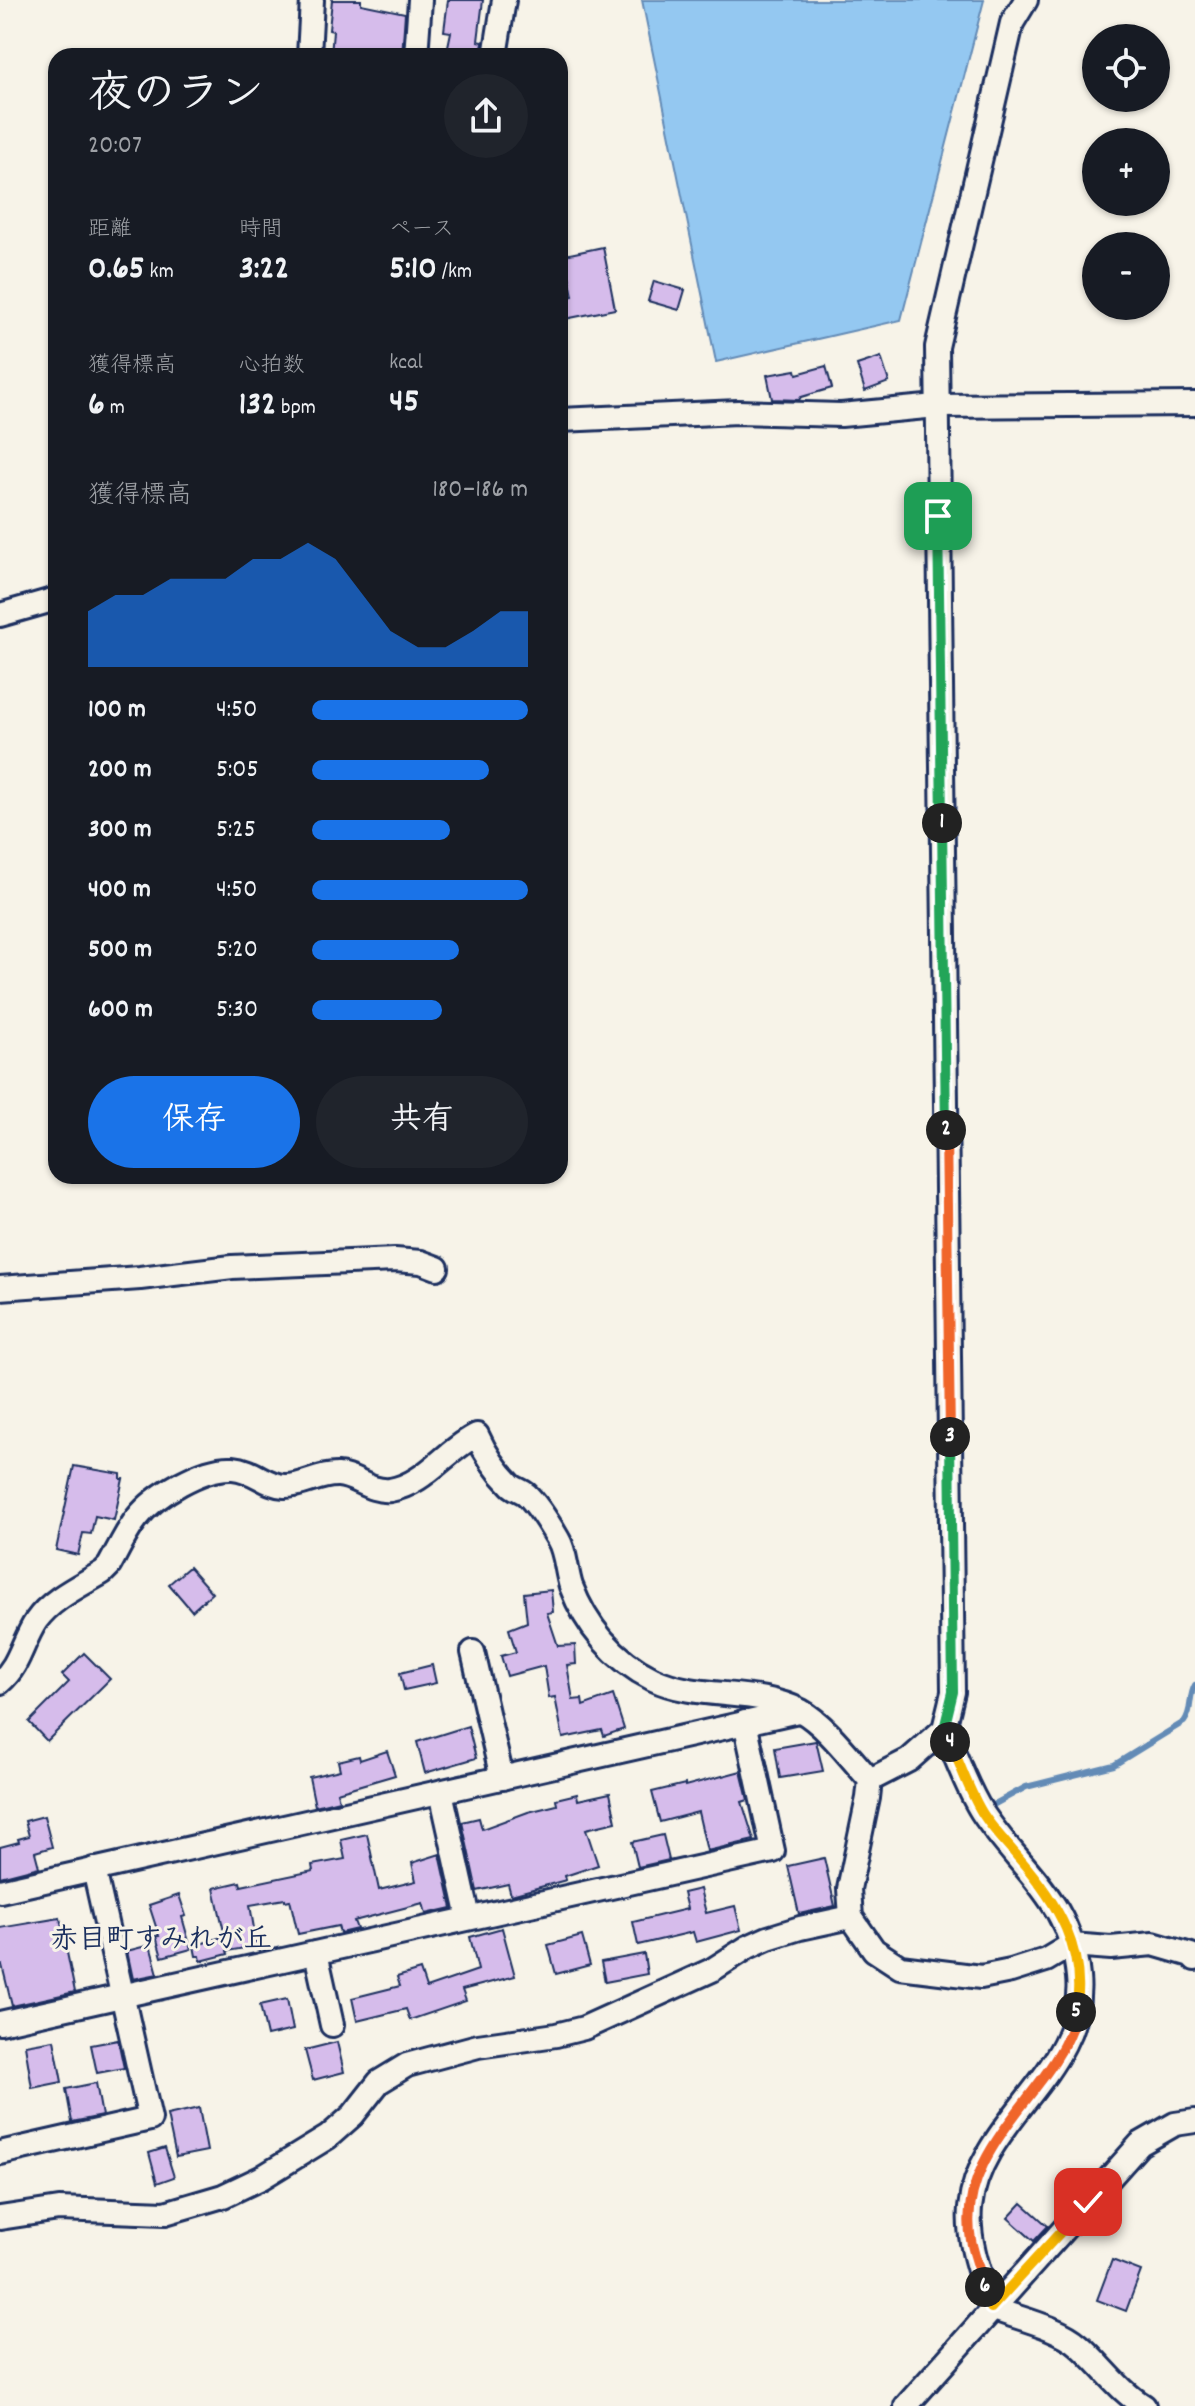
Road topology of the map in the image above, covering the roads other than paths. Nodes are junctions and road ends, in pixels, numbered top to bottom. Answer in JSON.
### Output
{"nodes":[{"id":1,"x":312,"y":0,"type":"edge"},
{"id":2,"x":420,"y":0,"type":"edge"},
{"id":3,"x":504,"y":0,"type":"edge"},
{"id":4,"x":1026,"y":0,"type":"edge"},
{"id":5,"x":309,"y":48,"type":"edge"},
{"id":6,"x":417,"y":48,"type":"edge"},
{"id":7,"x":496,"y":48,"type":"edge"},
{"id":8,"x":1195,"y":404,"type":"edge"},
{"id":9,"x":937,"y":406,"type":"junction"},
{"id":10,"x":568,"y":420,"type":"edge"},
{"id":11,"x":48,"y":601,"type":"edge"},
{"id":12,"x":0,"y":615,"type":"edge"},
{"id":13,"x":437,"y":1268,"type":"dead end"},
{"id":14,"x":0,"y":1288,"type":"edge"},
{"id":15,"x":473,"y":1652,"type":"dead end"},
{"id":16,"x":0,"y":1682,"type":"edge"},
{"id":17,"x":800,"y":1711,"type":"junction"},
{"id":18,"x":745,"y":1722,"type":"junction"},
{"id":19,"x":944,"y":1729,"type":"junction"},
{"id":20,"x":502,"y":1778,"type":"junction"},
{"id":21,"x":870,"y":1780,"type":"junction"},
{"id":22,"x":441,"y":1792,"type":"junction"},
{"id":23,"x":94,"y":1869,"type":"junction"},
{"id":24,"x":0,"y":1891,"type":"edge"},
{"id":25,"x":851,"y":1917,"type":"junction"},
{"id":26,"x":469,"y":1918,"type":"junction"},
{"id":27,"x":1071,"y":1945,"type":"junction"},
{"id":28,"x":316,"y":1953,"type":"junction"},
{"id":29,"x":1195,"y":1959,"type":"edge"},
{"id":30,"x":123,"y":1995,"type":"junction"},
{"id":31,"x":0,"y":2023,"type":"edge"},
{"id":32,"x":332,"y":2025,"type":"dead end"},
{"id":33,"x":1195,"y":2121,"type":"edge"},
{"id":34,"x":0,"y":2153,"type":"edge"},
{"id":35,"x":0,"y":2218,"type":"edge"},
{"id":36,"x":991,"y":2308,"type":"junction"},
{"id":37,"x":906,"y":2406,"type":"edge"},
{"id":38,"x":1144,"y":2406,"type":"edge"}],
"edges":[{"from":1,"to":5,"type":"street"},
{"from":2,"to":6,"type":"street"},
{"from":3,"to":7,"type":"street"},
{"from":4,"to":9,"type":"street"},
{"from":8,"to":9,"type":"street"},
{"from":9,"to":10,"type":"street"},
{"from":9,"to":19,"type":"street"},
{"from":11,"to":12,"type":"street"},
{"from":13,"to":14,"type":"street"},
{"from":15,"to":20,"type":"street"},
{"from":16,"to":17,"type":"street"},
{"from":17,"to":18,"type":"street"},
{"from":17,"to":21,"type":"street"},
{"from":18,"to":20,"type":"street"},
{"from":18,"to":26,"type":"street"},
{"from":19,"to":21,"type":"street"},
{"from":19,"to":27,"type":"street"},
{"from":20,"to":22,"type":"street"},
{"from":21,"to":25,"type":"street"},
{"from":22,"to":23,"type":"street"},
{"from":22,"to":26,"type":"street"},
{"from":23,"to":24,"type":"street"},
{"from":23,"to":30,"type":"street"},
{"from":25,"to":27,"type":"street"},
{"from":25,"to":35,"type":"street"},
{"from":26,"to":28,"type":"street"},
{"from":27,"to":29,"type":"street"},
{"from":27,"to":36,"type":"street"},
{"from":28,"to":30,"type":"street"},
{"from":28,"to":32,"type":"street"},
{"from":30,"to":31,"type":"street"},
{"from":30,"to":34,"type":"street"},
{"from":33,"to":36,"type":"street"},
{"from":36,"to":37,"type":"street"},
{"from":36,"to":38,"type":"street"}]}
